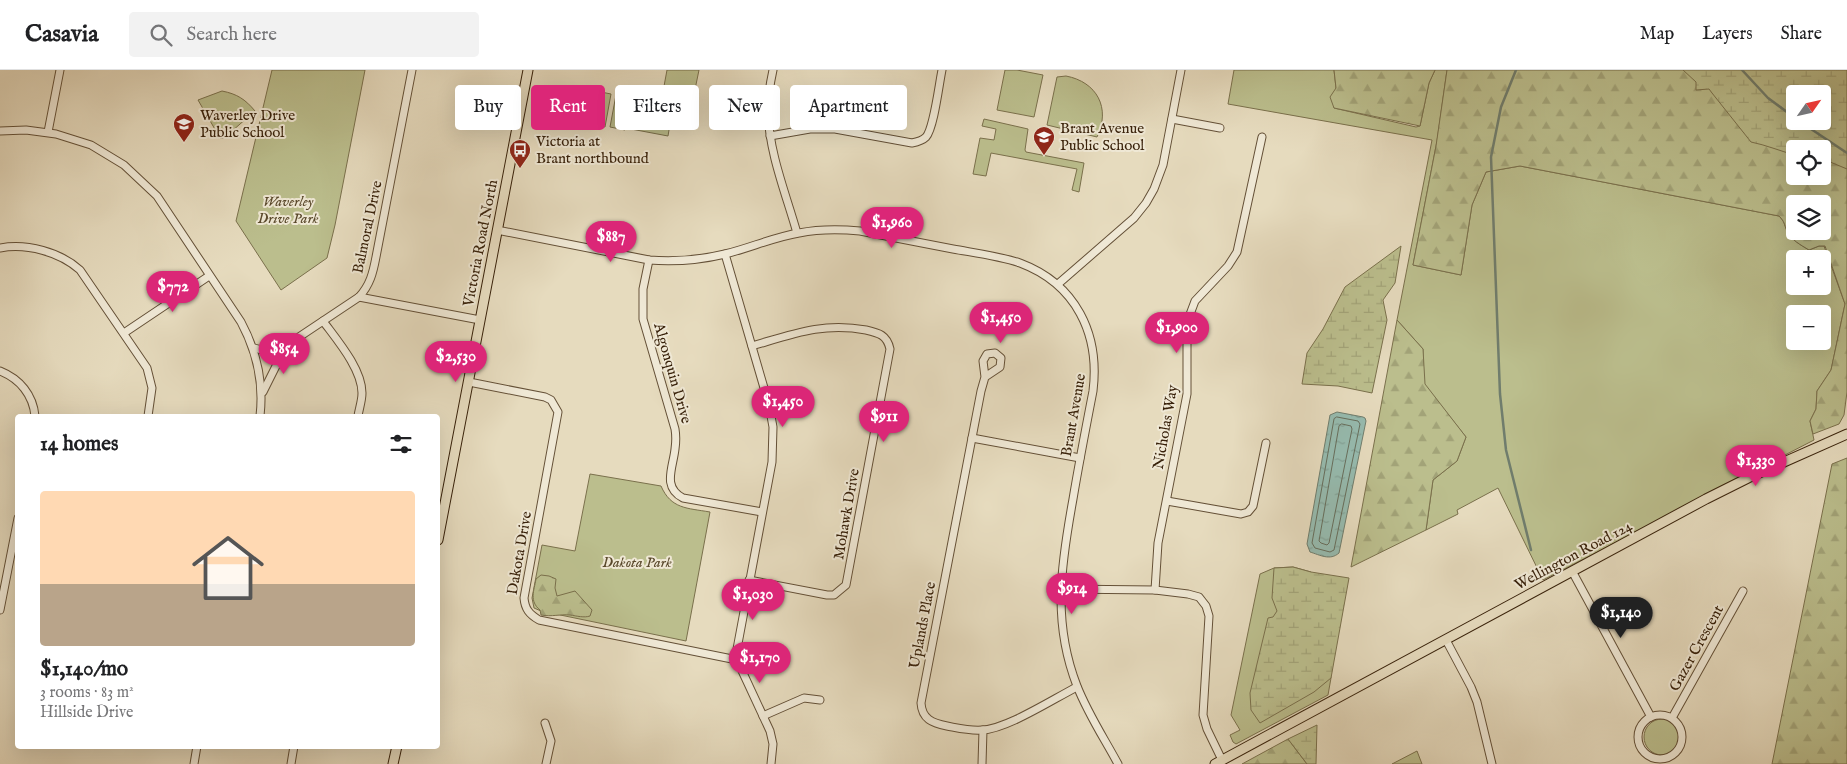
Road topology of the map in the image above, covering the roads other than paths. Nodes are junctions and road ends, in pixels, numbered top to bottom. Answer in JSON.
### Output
{"nodes":[{"id":1,"x":60,"y":70,"type":"edge"},
{"id":2,"x":412,"y":70,"type":"edge"},
{"id":3,"x":528,"y":70,"type":"edge"},
{"id":4,"x":773,"y":70,"type":"edge"},
{"id":5,"x":942,"y":70,"type":"edge"},
{"id":6,"x":1181,"y":70,"type":"edge"},
{"id":7,"x":1172,"y":119,"type":"junction"},
{"id":8,"x":1220,"y":128,"type":"dead end"},
{"id":9,"x":0,"y":131,"type":"edge"},
{"id":10,"x":48,"y":132,"type":"junction"},
{"id":11,"x":770,"y":136,"type":"junction"},
{"id":12,"x":1262,"y":137,"type":"dead end"},
{"id":13,"x":497,"y":230,"type":"junction"},
{"id":14,"x":797,"y":233,"type":"junction"},
{"id":15,"x":0,"y":248,"type":"edge"},
{"id":16,"x":725,"y":254,"type":"junction"},
{"id":17,"x":649,"y":260,"type":"junction"},
{"id":18,"x":209,"y":276,"type":"junction"},
{"id":19,"x":1058,"y":284,"type":"junction"},
{"id":20,"x":359,"y":297,"type":"junction"},
{"id":21,"x":480,"y":320,"type":"junction"},
{"id":22,"x":323,"y":321,"type":"junction"},
{"id":23,"x":124,"y":333,"type":"junction"},
{"id":24,"x":288,"y":345,"type":"junction"},
{"id":25,"x":752,"y":346,"type":"junction"},
{"id":26,"x":254,"y":348,"type":"junction"},
{"id":27,"x":0,"y":371,"type":"edge"},
{"id":28,"x":985,"y":377,"type":"dead end"},
{"id":29,"x":468,"y":382,"type":"junction"},
{"id":30,"x":262,"y":395,"type":"junction"},
{"id":31,"x":35,"y":414,"type":"edge"},
{"id":32,"x":148,"y":414,"type":"edge"},
{"id":33,"x":260,"y":414,"type":"edge"},
{"id":34,"x":358,"y":414,"type":"edge"},
{"id":35,"x":1847,"y":434,"type":"edge"},
{"id":36,"x":972,"y":438,"type":"junction"},
{"id":37,"x":1266,"y":443,"type":"dead end"},
{"id":38,"x":1080,"y":458,"type":"junction"},
{"id":39,"x":1166,"y":500,"type":"junction"},
{"id":40,"x":762,"y":512,"type":"junction"},
{"id":41,"x":440,"y":529,"type":"edge"},
{"id":42,"x":15,"y":533,"type":"edge"},
{"id":43,"x":1572,"y":572,"type":"junction"},
{"id":44,"x":749,"y":580,"type":"junction"},
{"id":45,"x":1060,"y":589,"type":"junction"},
{"id":46,"x":1155,"y":590,"type":"junction"},
{"id":47,"x":1743,"y":591,"type":"dead end"},
{"id":48,"x":0,"y":610,"type":"edge"},
{"id":49,"x":1446,"y":640,"type":"junction"},
{"id":50,"x":737,"y":660,"type":"junction"},
{"id":51,"x":1077,"y":687,"type":"junction"},
{"id":52,"x":820,"y":700,"type":"dead end"},
{"id":53,"x":763,"y":716,"type":"junction"},
{"id":54,"x":1651,"y":717,"type":"junction"},
{"id":55,"x":1672,"y":718,"type":"junction"},
{"id":56,"x":545,"y":723,"type":"dead end"},
{"id":57,"x":983,"y":730,"type":"junction"},
{"id":58,"x":196,"y":749,"type":"edge"},
{"id":59,"x":294,"y":749,"type":"edge"},
{"id":60,"x":396,"y":749,"type":"edge"},
{"id":61,"x":1219,"y":762,"type":"edge"},
{"id":62,"x":1661,"y":762,"type":"edge"},
{"id":63,"x":194,"y":764,"type":"edge"},
{"id":64,"x":291,"y":764,"type":"edge"},
{"id":65,"x":394,"y":764,"type":"edge"},
{"id":66,"x":546,"y":764,"type":"edge"},
{"id":67,"x":771,"y":764,"type":"edge"},
{"id":68,"x":982,"y":764,"type":"edge"},
{"id":69,"x":1118,"y":764,"type":"edge"},
{"id":70,"x":1492,"y":764,"type":"edge"}],
"edges":[{"from":1,"to":10,"type":"street"},
{"from":2,"to":20,"type":"street","name":"Balmoral Drive"},
{"from":3,"to":13,"type":"main road","name":"Victoria Road North"},
{"from":4,"to":11,"type":"street"},
{"from":5,"to":11,"type":"street"},
{"from":6,"to":7,"type":"street"},
{"from":7,"to":8,"type":"street"},
{"from":7,"to":19,"type":"street"},
{"from":9,"to":10,"type":"street"},
{"from":10,"to":18,"type":"street"},
{"from":11,"to":14,"type":"street"},
{"from":12,"to":39,"type":"street","name":"Nicholas Way"},
{"from":13,"to":17,"type":"street","name":"Brant Avenue"},
{"from":13,"to":21,"type":"main road","name":"Victoria Road North"},
{"from":14,"to":16,"type":"street","name":"Brant Avenue"},
{"from":14,"to":19,"type":"street","name":"Brant Avenue"},
{"from":15,"to":23,"type":"street"},
{"from":16,"to":17,"type":"street","name":"Brant Avenue"},
{"from":16,"to":25,"type":"street"},
{"from":17,"to":40,"type":"street","name":"Algonquin Drive"},
{"from":18,"to":23,"type":"street"},
{"from":18,"to":26,"type":"street"},
{"from":19,"to":38,"type":"street","name":"Brant Avenue"},
{"from":20,"to":21,"type":"street"},
{"from":20,"to":22,"type":"street","name":"Balmoral Drive"},
{"from":21,"to":29,"type":"main road","name":"Victoria Road North"},
{"from":22,"to":24,"type":"street","name":"Balmoral Drive"},
{"from":22,"to":34,"type":"street"},
{"from":23,"to":32,"type":"street"},
{"from":24,"to":26,"type":"street","name":"Balmoral Drive"},
{"from":24,"to":30,"type":"street"},
{"from":25,"to":40,"type":"street"},
{"from":25,"to":44,"type":"street","name":"Mohawk Drive"},
{"from":26,"to":30,"type":"street"},
{"from":27,"to":31,"type":"street"},
{"from":28,"to":36,"type":"street","name":"Uplands Place"},
{"from":29,"to":41,"type":"main road","name":"Victoria Road North"},
{"from":29,"to":50,"type":"street","name":"Dakota Drive"},
{"from":30,"to":33,"type":"street"},
{"from":35,"to":43,"type":"main road","name":"Wellington Road 124"},
{"from":36,"to":38,"type":"street"},
{"from":36,"to":57,"type":"street","name":"Uplands Place"},
{"from":37,"to":39,"type":"street"},
{"from":38,"to":45,"type":"street","name":"Brant Avenue"},
{"from":39,"to":46,"type":"street","name":"Nicholas Way"},
{"from":40,"to":44,"type":"street"},
{"from":42,"to":48,"type":"street"},
{"from":43,"to":49,"type":"main road","name":"Wellington Road 124"},
{"from":43,"to":54,"type":"street"},
{"from":44,"to":50,"type":"street"},
{"from":45,"to":46,"type":"street"},
{"from":45,"to":51,"type":"street","name":"Brant Avenue"},
{"from":46,"to":61,"type":"street"},
{"from":47,"to":55,"type":"street","name":"Gazer Crescent"},
{"from":49,"to":61,"type":"main road","name":"Wellington Road 124"},
{"from":49,"to":70,"type":"street"},
{"from":50,"to":53,"type":"street"},
{"from":51,"to":57,"type":"street","name":"Uplands Place"},
{"from":51,"to":69,"type":"street","name":"Brant Avenue"},
{"from":52,"to":53,"type":"street"},
{"from":53,"to":67,"type":"street"},
{"from":54,"to":55,"type":"street"},
{"from":54,"to":62,"type":"street"},
{"from":55,"to":62,"type":"street"},
{"from":56,"to":66,"type":"street"},
{"from":57,"to":68,"type":"street"},
{"from":58,"to":63,"type":"street"},
{"from":59,"to":64,"type":"street"},
{"from":60,"to":65,"type":"main road"}]}
